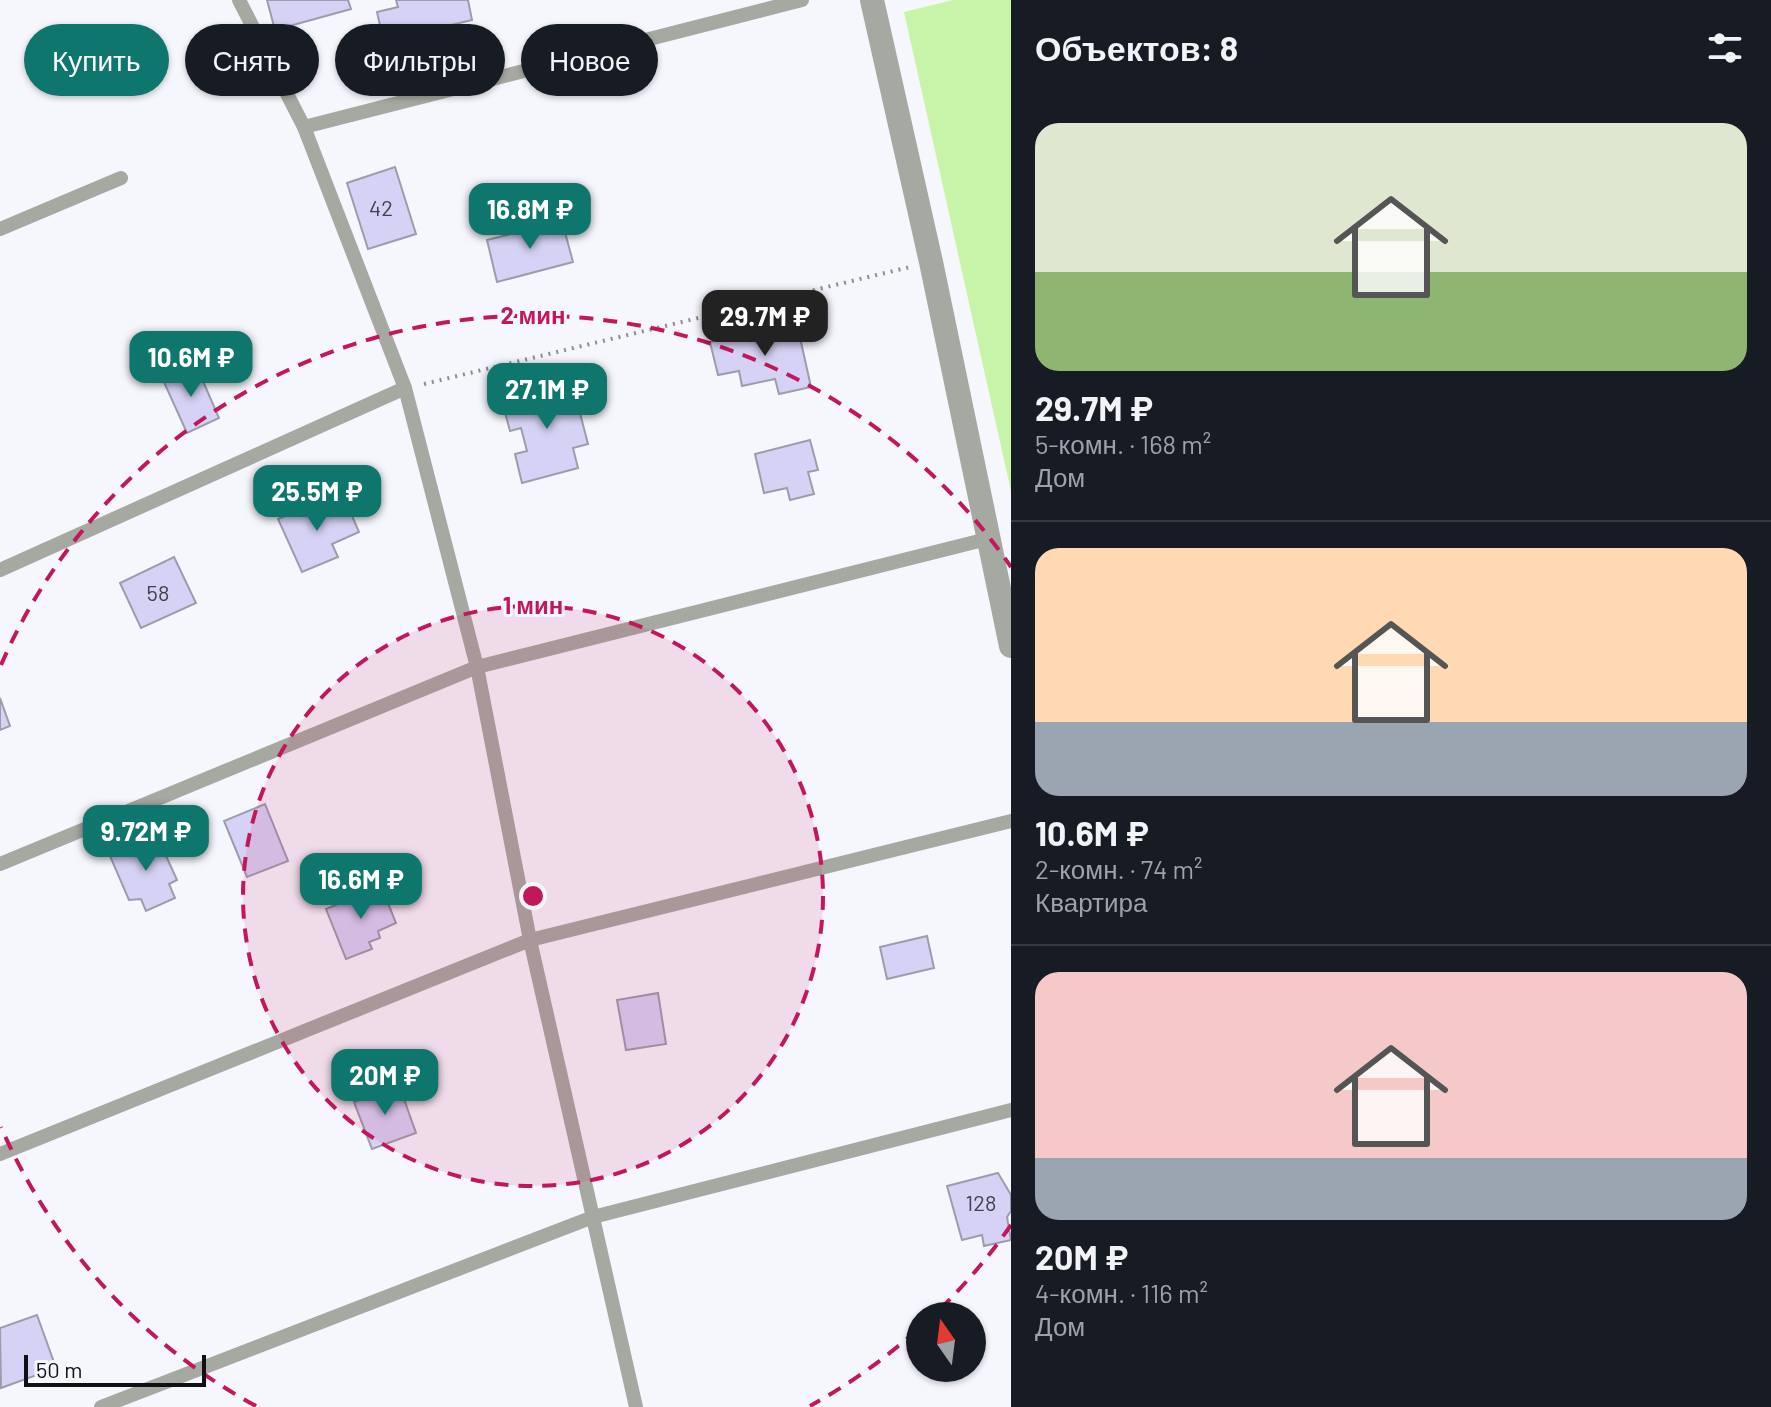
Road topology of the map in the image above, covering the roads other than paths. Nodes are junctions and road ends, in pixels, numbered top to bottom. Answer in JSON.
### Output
{"nodes":[{"id":1,"x":239,"y":0,"type":"edge"},
{"id":2,"x":802,"y":0,"type":"edge"},
{"id":3,"x":872,"y":0,"type":"edge"},
{"id":4,"x":304,"y":127,"type":"junction"},
{"id":5,"x":121,"y":178,"type":"dead end"},
{"id":6,"x":0,"y":229,"type":"edge"},
{"id":7,"x":405,"y":388,"type":"junction"},
{"id":8,"x":987,"y":539,"type":"junction"},
{"id":9,"x":0,"y":570,"type":"edge"},
{"id":10,"x":1011,"y":646,"type":"edge"},
{"id":11,"x":477,"y":667,"type":"junction"},
{"id":12,"x":1011,"y":821,"type":"edge"},
{"id":13,"x":0,"y":864,"type":"edge"},
{"id":14,"x":530,"y":940,"type":"junction"},
{"id":15,"x":1011,"y":1110,"type":"edge"},
{"id":16,"x":0,"y":1154,"type":"edge"},
{"id":17,"x":593,"y":1217,"type":"junction"},
{"id":18,"x":101,"y":1407,"type":"edge"},
{"id":19,"x":636,"y":1407,"type":"edge"}],
"edges":[{"from":1,"to":4,"type":"lane"},
{"from":2,"to":4,"type":"lane"},
{"from":3,"to":8,"type":"street"},
{"from":4,"to":7,"type":"lane"},
{"from":5,"to":6,"type":"lane"},
{"from":7,"to":9,"type":"lane"},
{"from":7,"to":11,"type":"lane"},
{"from":8,"to":10,"type":"street"},
{"from":8,"to":11,"type":"lane"},
{"from":11,"to":13,"type":"lane"},
{"from":11,"to":14,"type":"lane"},
{"from":12,"to":14,"type":"lane"},
{"from":14,"to":16,"type":"lane"},
{"from":14,"to":17,"type":"lane"},
{"from":15,"to":17,"type":"lane"},
{"from":17,"to":18,"type":"lane"},
{"from":17,"to":19,"type":"lane"}]}
